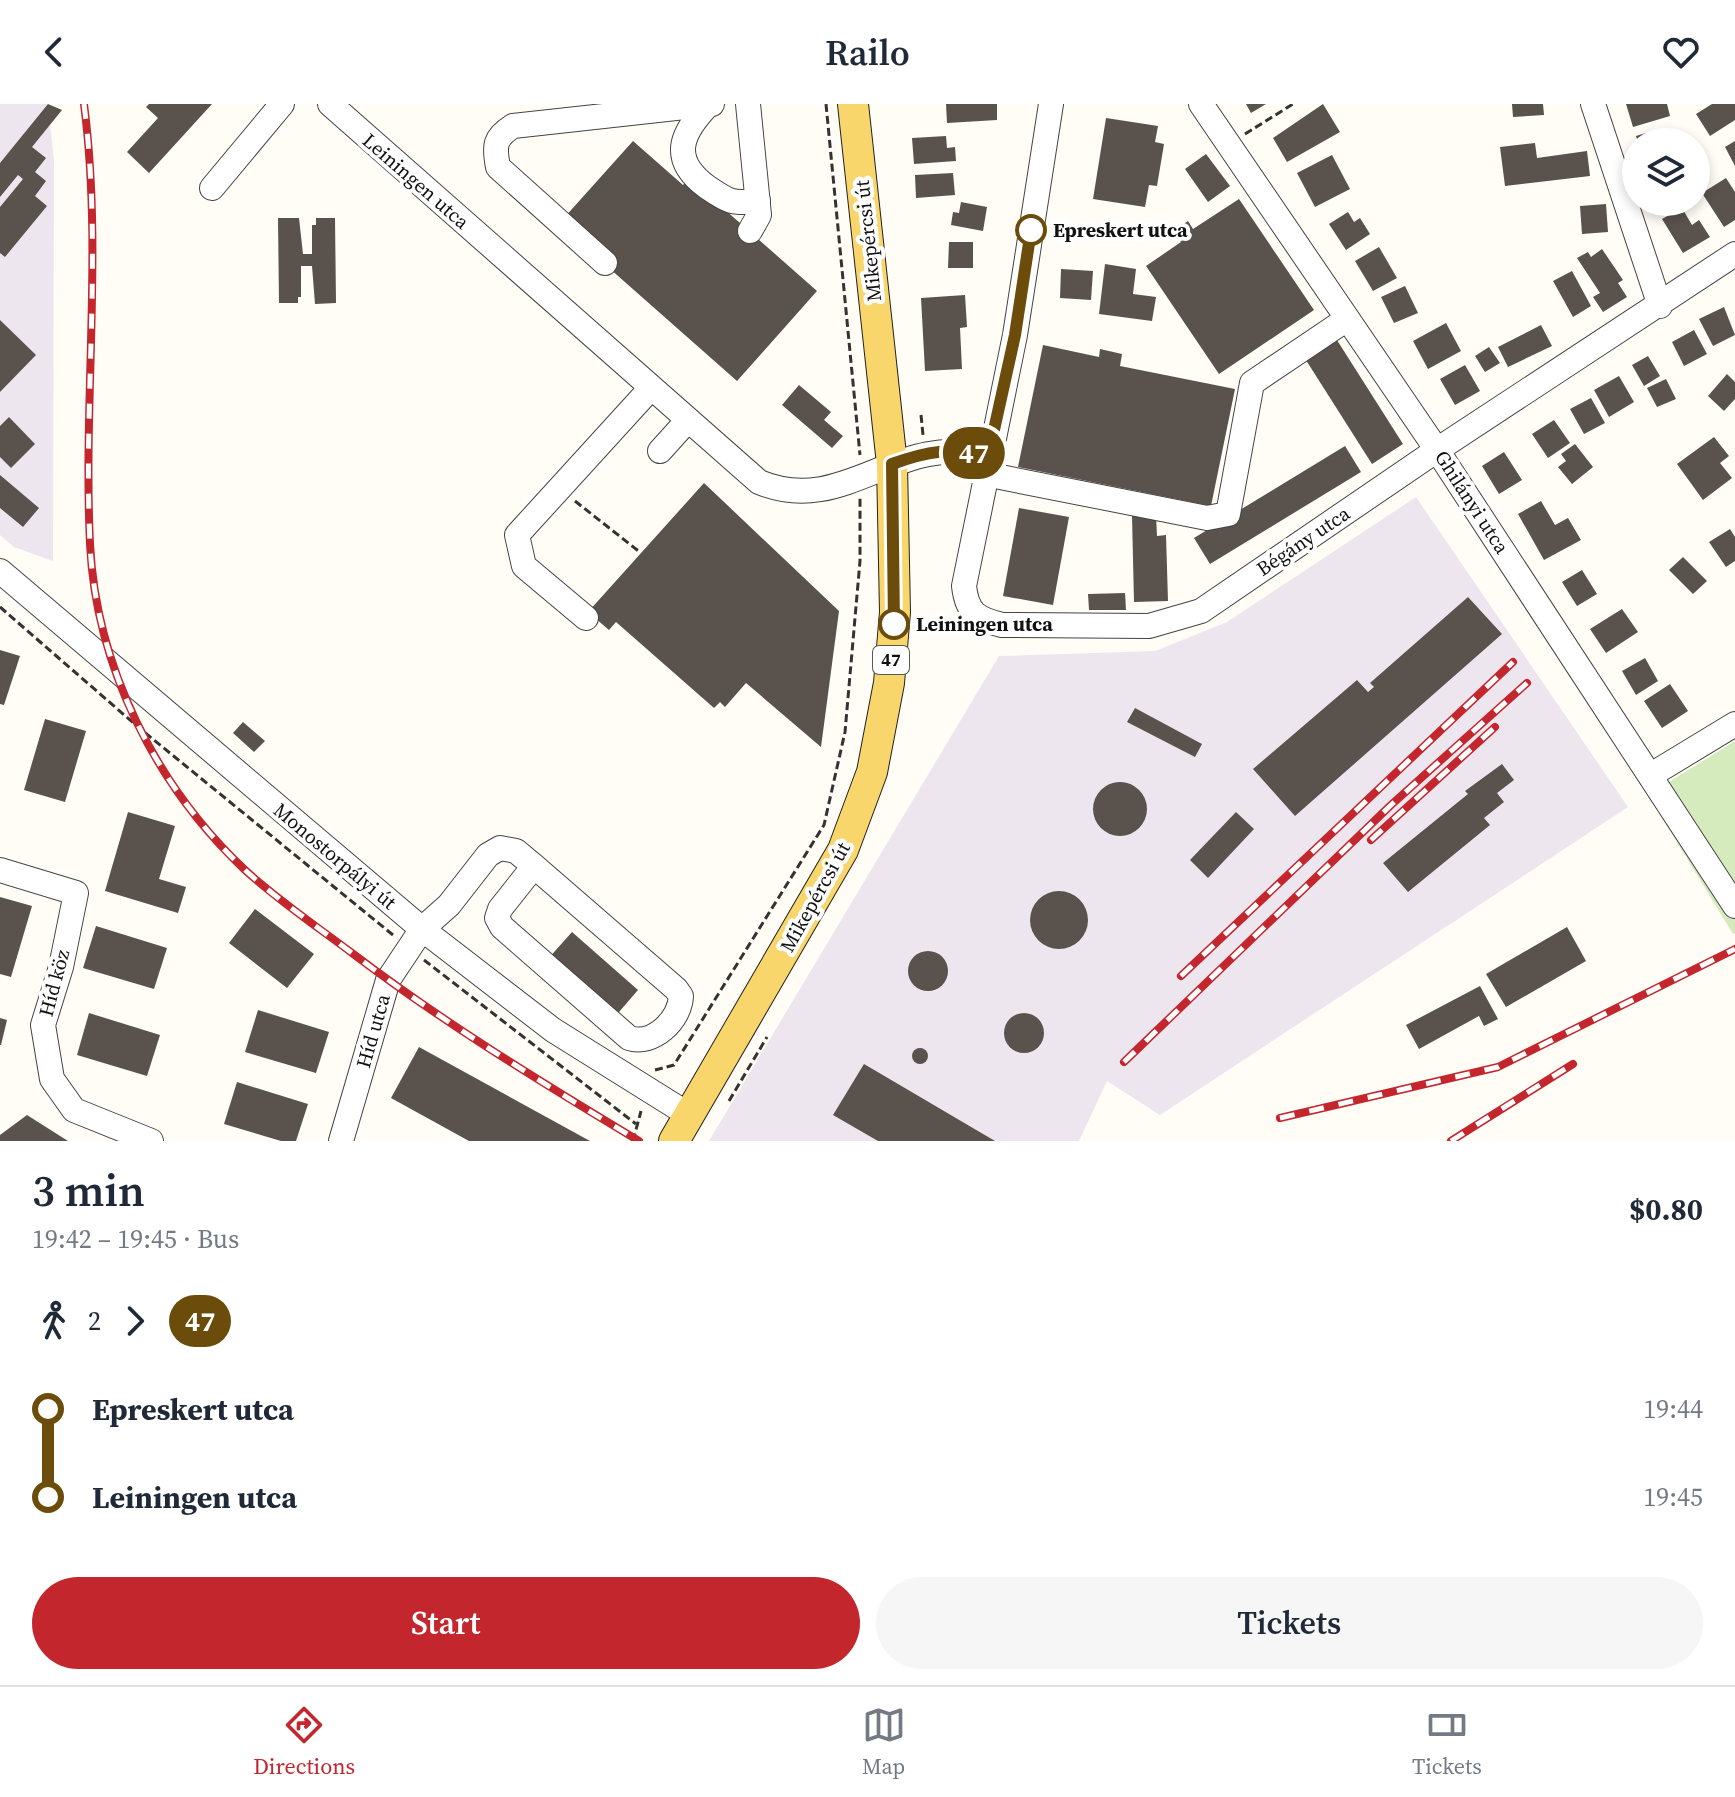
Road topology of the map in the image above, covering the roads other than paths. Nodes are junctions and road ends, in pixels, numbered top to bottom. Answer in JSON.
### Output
{"nodes":[{"id":1,"x":282,"y":104,"type":"edge"},
{"id":2,"x":330,"y":104,"type":"edge"},
{"id":3,"x":710,"y":104,"type":"edge"},
{"id":4,"x":748,"y":104,"type":"edge"},
{"id":5,"x":853,"y":104,"type":"edge"},
{"id":6,"x":1051,"y":104,"type":"edge"},
{"id":7,"x":1201,"y":104,"type":"edge"},
{"id":8,"x":1593,"y":104,"type":"edge"},
{"id":9,"x":212,"y":188,"type":"dead end"},
{"id":10,"x":758,"y":201,"type":"junction"},
{"id":11,"x":750,"y":231,"type":"dead end"},
{"id":12,"x":1735,"y":254,"type":"edge"},
{"id":13,"x":605,"y":263,"type":"dead end"},
{"id":14,"x":1660,"y":306,"type":"junction"},
{"id":15,"x":1347,"y":319,"type":"junction"},
{"id":16,"x":651,"y":388,"type":"junction"},
{"id":17,"x":688,"y":420,"type":"junction"},
{"id":18,"x":1437,"y":450,"type":"junction"},
{"id":19,"x":660,"y":451,"type":"dead end"},
{"id":20,"x":892,"y":464,"type":"junction"},
{"id":21,"x":986,"y":465,"type":"junction"},
{"id":22,"x":0,"y":571,"type":"edge"},
{"id":23,"x":586,"y":618,"type":"dead end"},
{"id":24,"x":1735,"y":724,"type":"edge"},
{"id":25,"x":1651,"y":775,"type":"junction"},
{"id":26,"x":534,"y":866,"type":"junction"},
{"id":27,"x":0,"y":870,"type":"edge"},
{"id":28,"x":1735,"y":906,"type":"edge"},
{"id":29,"x":415,"y":938,"type":"junction"},
{"id":30,"x":689,"y":1115,"type":"junction"},
{"id":31,"x":151,"y":1141,"type":"edge"},
{"id":32,"x":341,"y":1141,"type":"edge"},
{"id":33,"x":674,"y":1141,"type":"edge"}],
"edges":[{"from":1,"to":9,"type":"street"},
{"from":2,"to":16,"type":"street","name":"Leiningen utca"},
{"from":3,"to":10,"type":"street"},
{"from":3,"to":13,"type":"street"},
{"from":4,"to":10,"type":"street"},
{"from":5,"to":20,"type":"main road","name":"Mikepércsi út","number":"47"},
{"from":6,"to":21,"type":"street"},
{"from":7,"to":15,"type":"street","name":"Ghilányi utca"},
{"from":8,"to":14,"type":"street"},
{"from":10,"to":11,"type":"street"},
{"from":12,"to":14,"type":"street","name":"Bégány utca"},
{"from":14,"to":18,"type":"street","name":"Bégány utca"},
{"from":15,"to":18,"type":"street","name":"Ghilányi utca"},
{"from":15,"to":21,"type":"street"},
{"from":16,"to":17,"type":"street","name":"Leiningen utca"},
{"from":16,"to":23,"type":"street"},
{"from":17,"to":19,"type":"street"},
{"from":17,"to":20,"type":"street","name":"Leiningen utca"},
{"from":18,"to":21,"type":"street","name":"Bégány utca"},
{"from":18,"to":25,"type":"street","name":"Ghilányi utca"},
{"from":20,"to":21,"type":"street"},
{"from":20,"to":30,"type":"main road","name":"Mikepércsi út","number":"47"},
{"from":22,"to":29,"type":"street","name":"Monostorpályi út"},
{"from":24,"to":25,"type":"street"},
{"from":25,"to":28,"type":"street","name":"Ghilányi utca"},
{"from":26,"to":26,"type":"street"},
{"from":26,"to":29,"type":"street","name":"Híd utca"},
{"from":27,"to":31,"type":"street","name":"Híd köz"},
{"from":29,"to":30,"type":"street","name":"Monostorpályi út"},
{"from":29,"to":32,"type":"street","name":"Híd utca"},
{"from":30,"to":33,"type":"main road","name":"Mikepércsi út","number":"47"}]}
